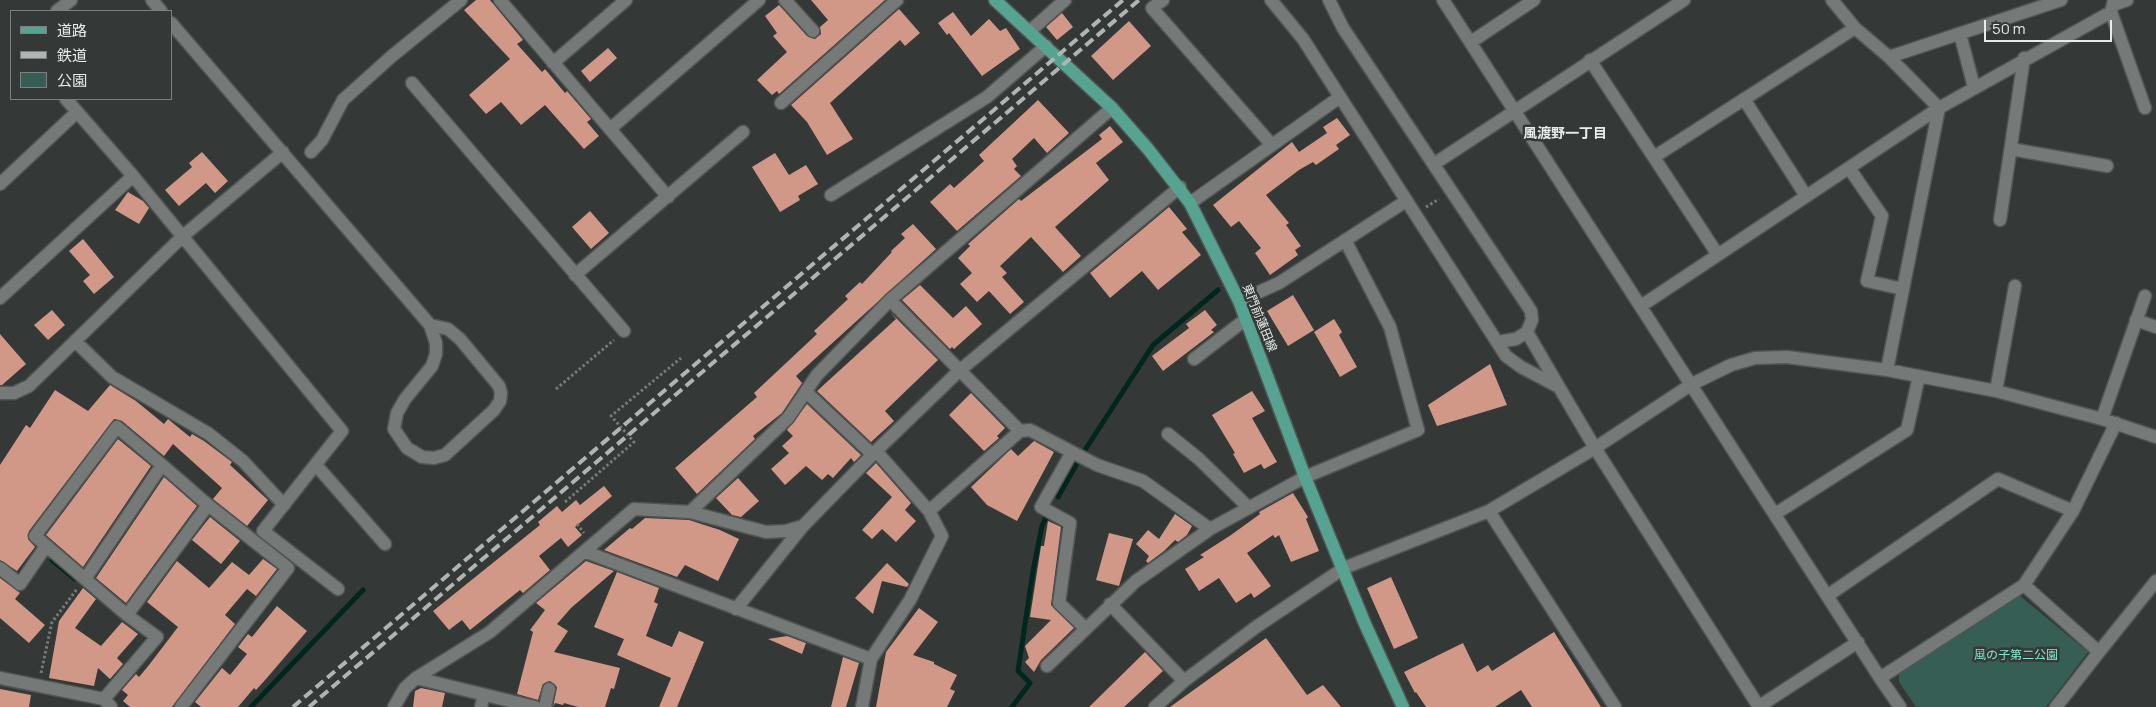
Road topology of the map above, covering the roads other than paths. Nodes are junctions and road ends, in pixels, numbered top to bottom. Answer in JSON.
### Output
{"nodes":[{"id":1,"x":71,"y":0,"type":"edge"},
{"id":2,"x":152,"y":0,"type":"edge"},
{"id":3,"x":461,"y":0,"type":"edge"},
{"id":4,"x":500,"y":0,"type":"edge"},
{"id":5,"x":626,"y":0,"type":"edge"},
{"id":6,"x":759,"y":0,"type":"edge"},
{"id":7,"x":785,"y":0,"type":"edge"},
{"id":8,"x":897,"y":0,"type":"edge"},
{"id":9,"x":994,"y":0,"type":"edge"},
{"id":10,"x":1065,"y":0,"type":"edge"},
{"id":11,"x":1163,"y":0,"type":"edge"},
{"id":12,"x":1271,"y":0,"type":"edge"},
{"id":13,"x":1330,"y":0,"type":"edge"},
{"id":14,"x":1444,"y":0,"type":"edge"},
{"id":15,"x":1534,"y":0,"type":"edge"},
{"id":16,"x":1684,"y":0,"type":"edge"},
{"id":17,"x":1832,"y":0,"type":"edge"},
{"id":18,"x":2061,"y":0,"type":"edge"},
{"id":19,"x":2128,"y":0,"type":"edge"},
{"id":20,"x":2048,"y":2,"type":"edge"},
{"id":21,"x":2112,"y":6,"type":"edge"},
{"id":22,"x":58,"y":10,"type":"edge"},
{"id":23,"x":160,"y":10,"type":"edge"},
{"id":24,"x":172,"y":24,"type":"edge"},
{"id":25,"x":1854,"y":28,"type":"junction"},
{"id":26,"x":1030,"y":31,"type":"junction"},
{"id":27,"x":813,"y":32,"type":"dead end"},
{"id":28,"x":1960,"y":34,"type":"junction"},
{"id":29,"x":1471,"y":42,"type":"junction"},
{"id":30,"x":1046,"y":46,"type":"junction"},
{"id":31,"x":1889,"y":57,"type":"junction"},
{"id":32,"x":2024,"y":58,"type":"junction"},
{"id":33,"x":1590,"y":60,"type":"junction"},
{"id":34,"x":553,"y":63,"type":"junction"},
{"id":35,"x":412,"y":83,"type":"dead end"},
{"id":36,"x":1974,"y":87,"type":"junction"},
{"id":37,"x":1340,"y":97,"type":"junction"},
{"id":38,"x":1744,"y":99,"type":"junction"},
{"id":39,"x":67,"y":100,"type":"edge"},
{"id":40,"x":781,"y":103,"type":"dead end"},
{"id":41,"x":1112,"y":108,"type":"junction"},
{"id":42,"x":1939,"y":108,"type":"junction"},
{"id":43,"x":2145,"y":108,"type":"dead end"},
{"id":44,"x":1515,"y":110,"type":"junction"},
{"id":45,"x":77,"y":112,"type":"junction"},
{"id":46,"x":610,"y":129,"type":"junction"},
{"id":47,"x":743,"y":132,"type":"dead end"},
{"id":48,"x":1271,"y":144,"type":"junction"},
{"id":49,"x":2011,"y":149,"type":"junction"},
{"id":50,"x":283,"y":152,"type":"junction"},
{"id":51,"x":311,"y":152,"type":"dead end"},
{"id":52,"x":1654,"y":157,"type":"junction"},
{"id":53,"x":1434,"y":164,"type":"junction"},
{"id":54,"x":2107,"y":166,"type":"dead end"},
{"id":55,"x":1849,"y":168,"type":"junction"},
{"id":56,"x":134,"y":176,"type":"junction"},
{"id":57,"x":0,"y":184,"type":"edge"},
{"id":58,"x":1180,"y":187,"type":"junction"},
{"id":59,"x":831,"y":194,"type":"dead end"},
{"id":60,"x":1806,"y":196,"type":"junction"},
{"id":61,"x":668,"y":197,"type":"junction"},
{"id":62,"x":1406,"y":201,"type":"junction"},
{"id":63,"x":1190,"y":203,"type":"junction"},
{"id":64,"x":2000,"y":220,"type":"dead end"},
{"id":65,"x":183,"y":236,"type":"junction"},
{"id":66,"x":1344,"y":240,"type":"junction"},
{"id":67,"x":1718,"y":255,"type":"junction"},
{"id":68,"x":575,"y":275,"type":"junction"},
{"id":69,"x":2015,"y":286,"type":"dead end"},
{"id":70,"x":1903,"y":289,"type":"junction"},
{"id":71,"x":2145,"y":296,"type":"dead end"},
{"id":72,"x":0,"y":298,"type":"edge"},
{"id":73,"x":890,"y":300,"type":"junction"},
{"id":74,"x":1239,"y":302,"type":"junction"},
{"id":75,"x":1641,"y":306,"type":"junction"},
{"id":76,"x":1246,"y":319,"type":"junction"},
{"id":77,"x":2136,"y":320,"type":"junction"},
{"id":78,"x":430,"y":325,"type":"junction"},
{"id":79,"x":2156,"y":327,"type":"edge"},
{"id":80,"x":624,"y":332,"type":"road end"},
{"id":81,"x":1527,"y":332,"type":"junction"},
{"id":82,"x":75,"y":341,"type":"junction"},
{"id":83,"x":1497,"y":342,"type":"junction"},
{"id":84,"x":1194,"y":359,"type":"dead end"},
{"id":85,"x":959,"y":370,"type":"junction"},
{"id":86,"x":1887,"y":370,"type":"junction"},
{"id":87,"x":1919,"y":376,"type":"junction"},
{"id":88,"x":1692,"y":384,"type":"junction"},
{"id":89,"x":1559,"y":387,"type":"junction"},
{"id":90,"x":1996,"y":391,"type":"junction"},
{"id":91,"x":806,"y":392,"type":"junction"},
{"id":92,"x":0,"y":393,"type":"edge"},
{"id":93,"x":2102,"y":420,"type":"junction"},
{"id":94,"x":2116,"y":424,"type":"junction"},
{"id":95,"x":1020,"y":431,"type":"junction"},
{"id":96,"x":1168,"y":434,"type":"dead end"},
{"id":97,"x":2156,"y":437,"type":"edge"},
{"id":98,"x":1595,"y":448,"type":"junction"},
{"id":99,"x":874,"y":452,"type":"junction"},
{"id":100,"x":1072,"y":452,"type":"junction"},
{"id":101,"x":162,"y":465,"type":"junction"},
{"id":102,"x":316,"y":465,"type":"junction"},
{"id":103,"x":1305,"y":477,"type":"junction"},
{"id":104,"x":208,"y":505,"type":"junction"},
{"id":105,"x":284,"y":505,"type":"junction"},
{"id":106,"x":1249,"y":508,"type":"junction"},
{"id":107,"x":929,"y":511,"type":"junction"},
{"id":108,"x":1489,"y":511,"type":"junction"},
{"id":109,"x":2073,"y":511,"type":"junction"},
{"id":110,"x":690,"y":512,"type":"junction"},
{"id":111,"x":1775,"y":514,"type":"junction"},
{"id":112,"x":804,"y":526,"type":"junction"},
{"id":113,"x":1210,"y":529,"type":"junction"},
{"id":114,"x":385,"y":544,"type":"dead end"},
{"id":115,"x":46,"y":546,"type":"junction"},
{"id":116,"x":586,"y":552,"type":"junction"},
{"id":117,"x":0,"y":568,"type":"edge"},
{"id":118,"x":1344,"y":568,"type":"junction"},
{"id":119,"x":85,"y":578,"type":"junction"},
{"id":120,"x":2156,"y":581,"type":"edge"},
{"id":121,"x":2024,"y":585,"type":"junction"},
{"id":122,"x":338,"y":589,"type":"dead end"},
{"id":123,"x":1827,"y":596,"type":"junction"},
{"id":124,"x":1110,"y":604,"type":"junction"},
{"id":125,"x":736,"y":609,"type":"junction"},
{"id":126,"x":127,"y":615,"type":"junction"},
{"id":127,"x":1085,"y":628,"type":"junction"},
{"id":128,"x":1858,"y":642,"type":"junction"},
{"id":129,"x":2099,"y":652,"type":"junction"},
{"id":130,"x":871,"y":659,"type":"junction"},
{"id":131,"x":1047,"y":666,"type":"dead end"},
{"id":132,"x":0,"y":678,"type":"edge"},
{"id":133,"x":416,"y":678,"type":"junction"},
{"id":134,"x":1880,"y":678,"type":"junction"},
{"id":135,"x":1184,"y":681,"type":"junction"},
{"id":136,"x":549,"y":689,"type":"dead end"},
{"id":137,"x":482,"y":701,"type":"edge"},
{"id":138,"x":107,"y":703,"type":"edge"},
{"id":139,"x":181,"y":707,"type":"edge"},
{"id":140,"x":394,"y":707,"type":"edge"},
{"id":141,"x":535,"y":707,"type":"edge"},
{"id":142,"x":545,"y":707,"type":"edge"},
{"id":143,"x":862,"y":707,"type":"edge"},
{"id":144,"x":1155,"y":707,"type":"edge"},
{"id":145,"x":1403,"y":707,"type":"edge"},
{"id":146,"x":1616,"y":707,"type":"edge"},
{"id":147,"x":1758,"y":707,"type":"edge"},
{"id":148,"x":1900,"y":707,"type":"edge"},
{"id":149,"x":2056,"y":707,"type":"edge"}],
"edges":[{"from":1,"to":22,"type":"street"},
{"from":2,"to":23,"type":"street"},
{"from":3,"to":51,"type":"street"},
{"from":4,"to":34,"type":"street"},
{"from":5,"to":34,"type":"street"},
{"from":6,"to":46,"type":"street"},
{"from":7,"to":27,"type":"street"},
{"from":8,"to":40,"type":"street"},
{"from":9,"to":26,"type":"main road","name":"東門前蓮田線"},
{"from":10,"to":26,"type":"street"},
{"from":11,"to":48,"type":"street"},
{"from":12,"to":37,"type":"street"},
{"from":13,"to":53,"type":"street"},
{"from":14,"to":29,"type":"street"},
{"from":15,"to":29,"type":"street"},
{"from":16,"to":33,"type":"street"},
{"from":17,"to":25,"type":"street"},
{"from":18,"to":20,"type":"street"},
{"from":19,"to":21,"type":"street"},
{"from":20,"to":28,"type":"street"},
{"from":21,"to":32,"type":"street"},
{"from":21,"to":43,"type":"street"},
{"from":24,"to":50,"type":"street"},
{"from":25,"to":31,"type":"street"},
{"from":25,"to":38,"type":"street"},
{"from":26,"to":30,"type":"main road","name":"東門前蓮田線"},
{"from":28,"to":31,"type":"street"},
{"from":28,"to":36,"type":"street"},
{"from":29,"to":44,"type":"street"},
{"from":30,"to":41,"type":"main road","name":"東門前蓮田線"},
{"from":30,"to":59,"type":"street"},
{"from":31,"to":42,"type":"street"},
{"from":32,"to":36,"type":"street"},
{"from":32,"to":49,"type":"street"},
{"from":33,"to":44,"type":"street"},
{"from":33,"to":52,"type":"street"},
{"from":34,"to":46,"type":"street"},
{"from":35,"to":68,"type":"street"},
{"from":36,"to":42,"type":"street"},
{"from":37,"to":48,"type":"street"},
{"from":37,"to":62,"type":"street"},
{"from":38,"to":52,"type":"street"},
{"from":38,"to":60,"type":"street"},
{"from":39,"to":45,"type":"street"},
{"from":41,"to":58,"type":"main road","name":"東門前蓮田線"},
{"from":41,"to":73,"type":"street"},
{"from":42,"to":55,"type":"street"},
{"from":42,"to":70,"type":"street"},
{"from":44,"to":53,"type":"street"},
{"from":44,"to":75,"type":"street"},
{"from":45,"to":56,"type":"street"},
{"from":45,"to":57,"type":"street"},
{"from":46,"to":61,"type":"street"},
{"from":47,"to":61,"type":"street"},
{"from":48,"to":63,"type":"street"},
{"from":49,"to":54,"type":"street"},
{"from":49,"to":64,"type":"street"},
{"from":50,"to":65,"type":"street"},
{"from":50,"to":78,"type":"street"},
{"from":52,"to":67,"type":"street"},
{"from":53,"to":81,"type":"street"},
{"from":55,"to":60,"type":"street"},
{"from":55,"to":70,"type":"street"},
{"from":56,"to":65,"type":"street"},
{"from":56,"to":72,"type":"street"},
{"from":58,"to":63,"type":"main road","name":"東門前蓮田線"},
{"from":58,"to":85,"type":"street"},
{"from":60,"to":67,"type":"street"},
{"from":61,"to":68,"type":"street"},
{"from":62,"to":66,"type":"street"},
{"from":62,"to":83,"type":"street"},
{"from":63,"to":74,"type":"main road","name":"東門前蓮田線"},
{"from":65,"to":82,"type":"street"},
{"from":65,"to":102,"type":"street"},
{"from":66,"to":74,"type":"street"},
{"from":66,"to":103,"type":"street"},
{"from":67,"to":75,"type":"street"},
{"from":68,"to":80,"type":"street"},
{"from":69,"to":90,"type":"street"},
{"from":70,"to":86,"type":"street"},
{"from":71,"to":77,"type":"street"},
{"from":73,"to":85,"type":"street"},
{"from":73,"to":91,"type":"street"},
{"from":74,"to":76,"type":"main road","name":"東門前蓮田線"},
{"from":75,"to":88,"type":"street"},
{"from":76,"to":84,"type":"street"},
{"from":76,"to":103,"type":"main road","name":"東門前蓮田線"},
{"from":77,"to":79,"type":"street"},
{"from":77,"to":93,"type":"street"},
{"from":78,"to":78,"type":"street"},
{"from":81,"to":83,"type":"street"},
{"from":81,"to":89,"type":"street"},
{"from":82,"to":92,"type":"street"},
{"from":82,"to":105,"type":"street"},
{"from":83,"to":89,"type":"street"},
{"from":85,"to":95,"type":"street"},
{"from":85,"to":99,"type":"street"},
{"from":86,"to":87,"type":"street"},
{"from":86,"to":88,"type":"street"},
{"from":87,"to":90,"type":"street"},
{"from":87,"to":111,"type":"street"},
{"from":88,"to":98,"type":"street"},
{"from":88,"to":111,"type":"street"},
{"from":89,"to":98,"type":"street"},
{"from":90,"to":93,"type":"street"},
{"from":91,"to":99,"type":"street"},
{"from":91,"to":110,"type":"street"},
{"from":93,"to":94,"type":"street"},
{"from":94,"to":97,"type":"street"},
{"from":94,"to":109,"type":"street"},
{"from":95,"to":100,"type":"street"},
{"from":95,"to":107,"type":"street"},
{"from":96,"to":106,"type":"street"},
{"from":98,"to":108,"type":"street"},
{"from":98,"to":147,"type":"street"},
{"from":99,"to":107,"type":"street"},
{"from":99,"to":112,"type":"street"},
{"from":100,"to":113,"type":"street"},
{"from":100,"to":127,"type":"street"},
{"from":101,"to":104,"type":"street"},
{"from":101,"to":115,"type":"street"},
{"from":101,"to":119,"type":"street"},
{"from":102,"to":105,"type":"street"},
{"from":102,"to":114,"type":"street"},
{"from":103,"to":106,"type":"street"},
{"from":103,"to":118,"type":"main road","name":"東門前蓮田線"},
{"from":104,"to":126,"type":"street"},
{"from":104,"to":139,"type":"street"},
{"from":105,"to":122,"type":"street"},
{"from":106,"to":113,"type":"street"},
{"from":107,"to":130,"type":"street"},
{"from":108,"to":118,"type":"street"},
{"from":108,"to":146,"type":"street"},
{"from":109,"to":121,"type":"street"},
{"from":109,"to":123,"type":"street"},
{"from":110,"to":112,"type":"street"},
{"from":110,"to":116,"type":"street"},
{"from":111,"to":123,"type":"street"},
{"from":112,"to":125,"type":"street"},
{"from":113,"to":124,"type":"street"},
{"from":115,"to":117,"type":"street"},
{"from":115,"to":119,"type":"street"},
{"from":116,"to":125,"type":"street"},
{"from":116,"to":133,"type":"street"},
{"from":118,"to":135,"type":"street"},
{"from":118,"to":145,"type":"main road","name":"東門前蓮田線"},
{"from":119,"to":126,"type":"street"},
{"from":120,"to":129,"type":"street"},
{"from":121,"to":129,"type":"street"},
{"from":121,"to":134,"type":"street"},
{"from":123,"to":128,"type":"street"},
{"from":124,"to":127,"type":"street"},
{"from":124,"to":135,"type":"street"},
{"from":125,"to":130,"type":"street"},
{"from":126,"to":138,"type":"street"},
{"from":127,"to":131,"type":"street"},
{"from":128,"to":134,"type":"street"},
{"from":128,"to":147,"type":"street"},
{"from":129,"to":149,"type":"street"},
{"from":130,"to":143,"type":"street"},
{"from":132,"to":138,"type":"street"},
{"from":133,"to":137,"type":"street"},
{"from":133,"to":140,"type":"street"},
{"from":134,"to":148,"type":"street"},
{"from":135,"to":144,"type":"street"},
{"from":136,"to":142,"type":"street"},
{"from":137,"to":141,"type":"street"}]}
